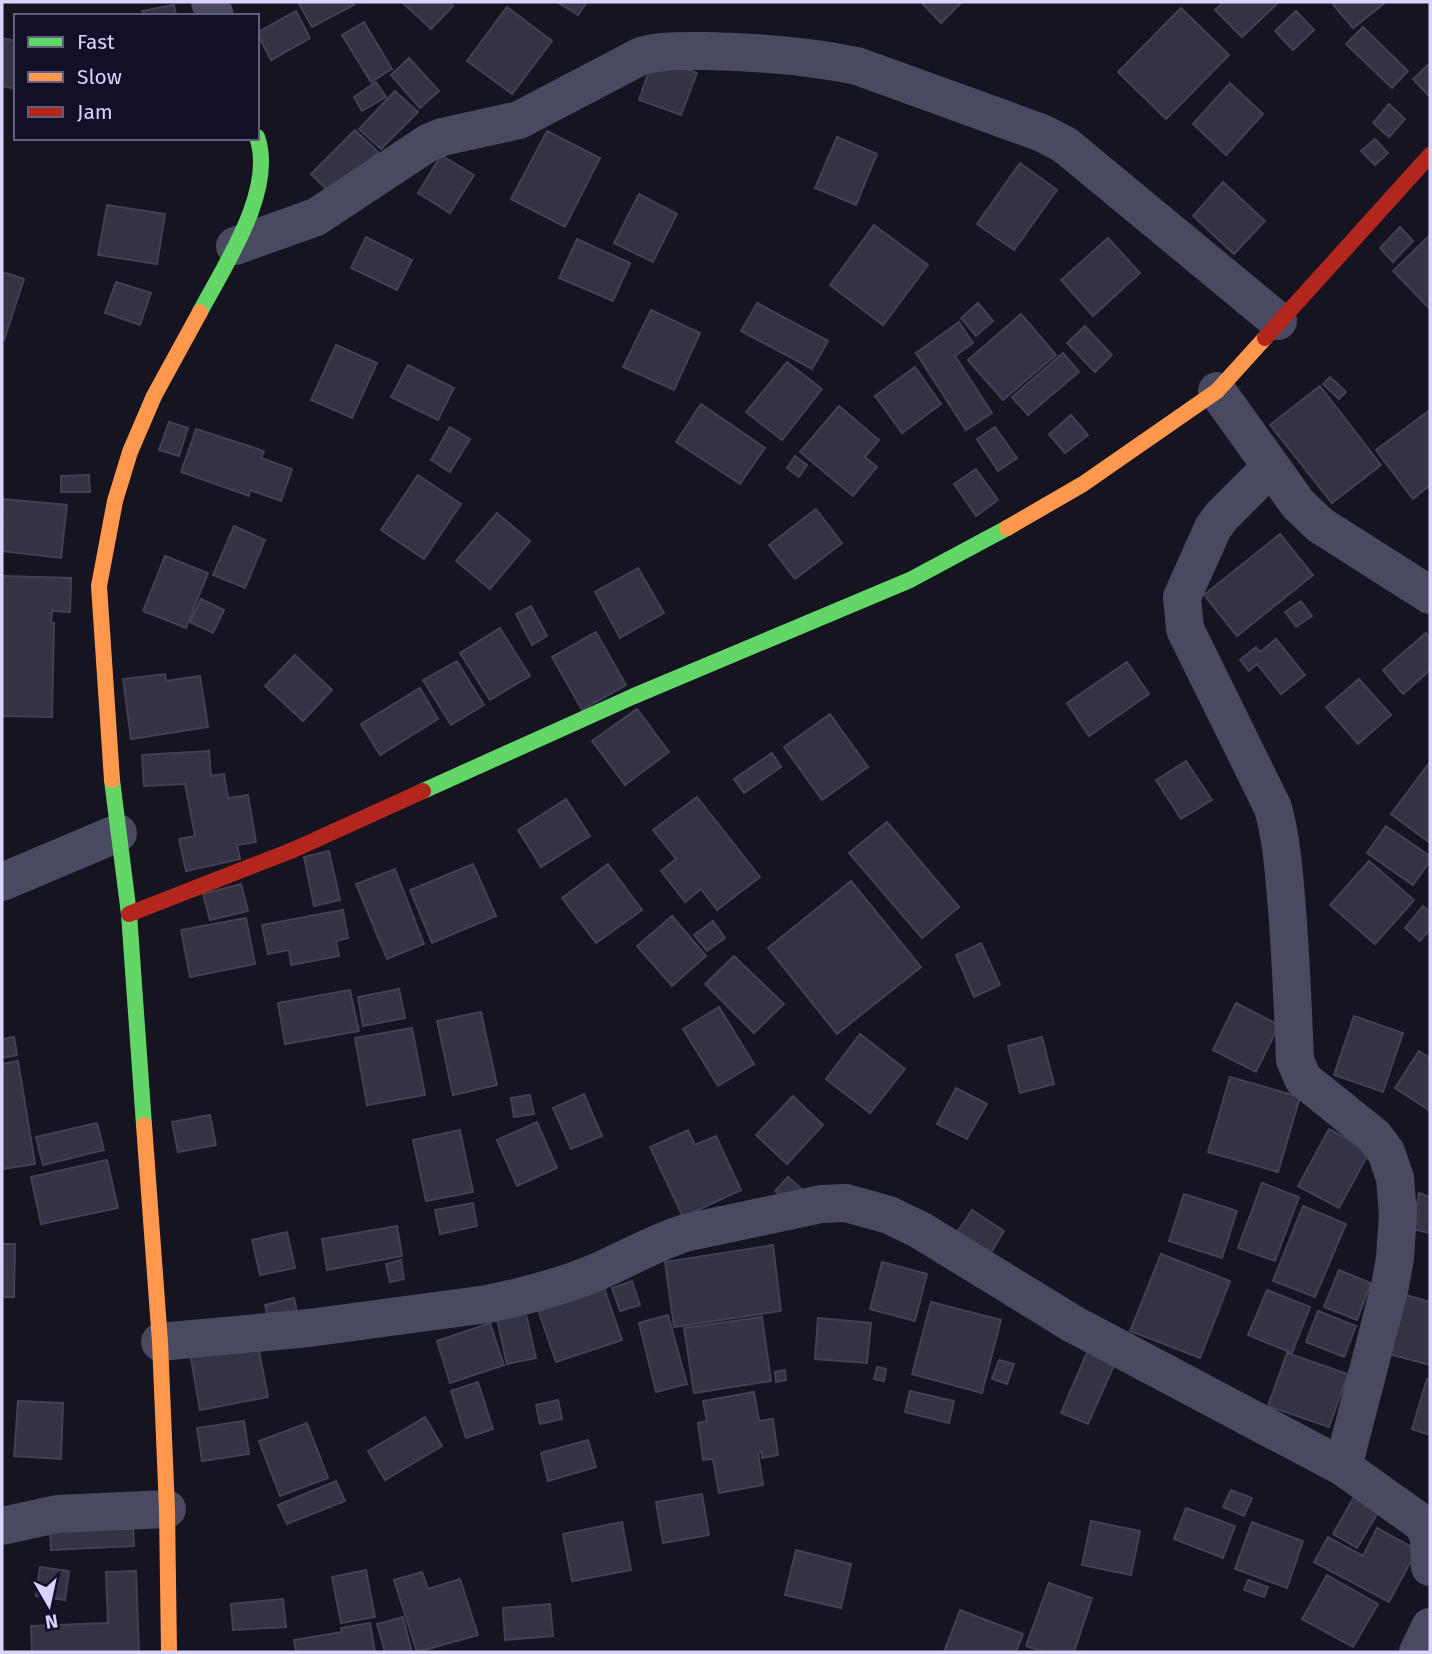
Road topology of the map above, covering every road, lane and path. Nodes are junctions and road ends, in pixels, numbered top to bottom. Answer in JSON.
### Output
{"nodes":[{"id":1,"x":258,"y":140,"type":"edge"},
{"id":2,"x":1430,"y":155,"type":"edge"},
{"id":3,"x":235,"y":246,"type":"junction"},
{"id":4,"x":1278,"y":321,"type":"junction"},
{"id":5,"x":1217,"y":391,"type":"junction"},
{"id":6,"x":1271,"y":467,"type":"junction"},
{"id":7,"x":1430,"y":595,"type":"edge"},
{"id":8,"x":118,"y":833,"type":"junction"},
{"id":9,"x":2,"y":883,"type":"edge"},
{"id":10,"x":129,"y":914,"type":"junction"},
{"id":11,"x":160,"y":1342,"type":"junction"},
{"id":12,"x":1343,"y":1467,"type":"junction"},
{"id":13,"x":167,"y":1509,"type":"junction"},
{"id":14,"x":2,"y":1526,"type":"edge"},
{"id":15,"x":1430,"y":1567,"type":"edge"},
{"id":16,"x":1430,"y":1627,"type":"edge"},
{"id":17,"x":169,"y":1652,"type":"edge"},
{"id":18,"x":1418,"y":1652,"type":"edge"}],
"edges":[{"from":1,"to":3,"type":"street"},
{"from":2,"to":4,"type":"street"},
{"from":3,"to":4,"type":"street"},
{"from":3,"to":8,"type":"street"},
{"from":4,"to":5,"type":"street"},
{"from":5,"to":6,"type":"street"},
{"from":5,"to":10,"type":"street"},
{"from":6,"to":7,"type":"street"},
{"from":6,"to":12,"type":"street"},
{"from":8,"to":9,"type":"street"},
{"from":8,"to":10,"type":"street"},
{"from":10,"to":11,"type":"street"},
{"from":11,"to":12,"type":"street"},
{"from":11,"to":13,"type":"street"},
{"from":12,"to":15,"type":"street"},
{"from":13,"to":14,"type":"street"},
{"from":13,"to":17,"type":"street"},
{"from":16,"to":18,"type":"street"}]}
